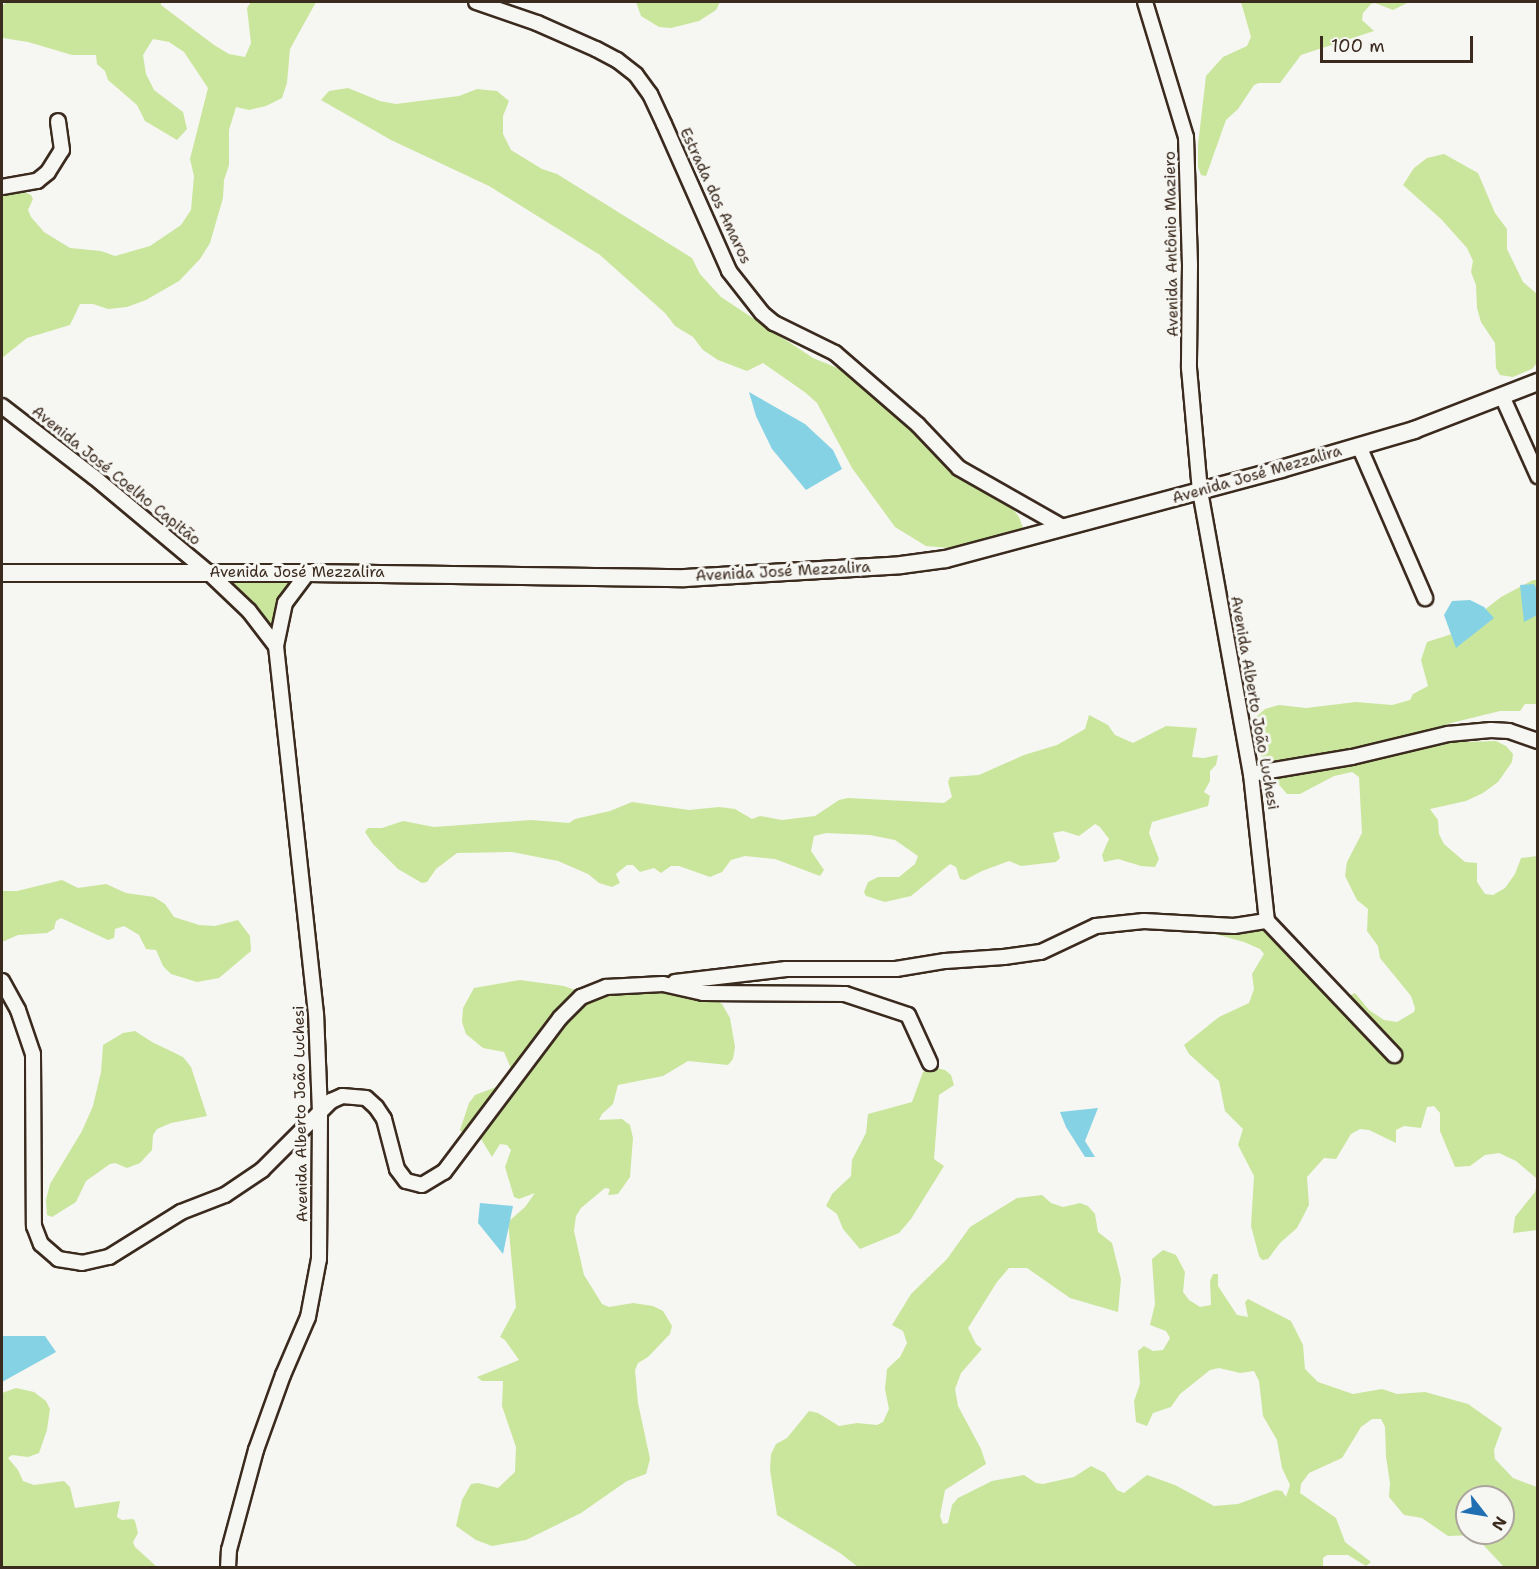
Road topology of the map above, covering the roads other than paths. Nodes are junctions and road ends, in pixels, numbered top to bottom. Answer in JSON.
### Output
{"nodes":[{"id":1,"x":476,"y":2,"type":"edge"},
{"id":2,"x":1145,"y":2,"type":"edge"},
{"id":3,"x":58,"y":121,"type":"dead end"},
{"id":4,"x":2,"y":187,"type":"edge"},
{"id":5,"x":1538,"y":382,"type":"edge"},
{"id":6,"x":1502,"y":396,"type":"junction"},
{"id":7,"x":2,"y":406,"type":"edge"},
{"id":8,"x":1359,"y":446,"type":"junction"},
{"id":9,"x":1538,"y":476,"type":"edge"},
{"id":10,"x":1200,"y":491,"type":"junction"},
{"id":11,"x":1063,"y":527,"type":"junction"},
{"id":12,"x":2,"y":573,"type":"edge"},
{"id":13,"x":209,"y":573,"type":"junction"},
{"id":14,"x":308,"y":573,"type":"junction"},
{"id":15,"x":1425,"y":598,"type":"dead end"},
{"id":16,"x":276,"y":646,"type":"junction"},
{"id":17,"x":1538,"y":741,"type":"edge"},
{"id":18,"x":1251,"y":774,"type":"junction"},
{"id":19,"x":1267,"y":921,"type":"junction"},
{"id":20,"x":2,"y":981,"type":"edge"},
{"id":21,"x":663,"y":984,"type":"junction"},
{"id":22,"x":1394,"y":1055,"type":"dead end"},
{"id":23,"x":930,"y":1063,"type":"dead end"},
{"id":24,"x":320,"y":1112,"type":"junction"},
{"id":25,"x":228,"y":1568,"type":"edge"}],
"edges":[{"from":1,"to":11,"type":"street","name":"Estrada dos Amaros"},
{"from":2,"to":10,"type":"street","name":"Avenida Antônio Maziero"},
{"from":3,"to":4,"type":"street"},
{"from":5,"to":6,"type":"main road","name":"Avenida José Mezzalira"},
{"from":6,"to":8,"type":"main road","name":"Avenida José Mezzalira"},
{"from":6,"to":9,"type":"street"},
{"from":7,"to":13,"type":"street","name":"Avenida José Coelho Capitão"},
{"from":8,"to":10,"type":"main road","name":"Avenida José Mezzalira"},
{"from":8,"to":15,"type":"street"},
{"from":10,"to":11,"type":"main road","name":"Avenida José Mezzalira"},
{"from":10,"to":18,"type":"street","name":"Avenida Alberto João Luchesi"},
{"from":11,"to":14,"type":"main road","name":"Avenida José Mezzalira"},
{"from":12,"to":13,"type":"main road","name":"Avenida José Mezzalira"},
{"from":13,"to":14,"type":"main road","name":"Avenida José Mezzalira"},
{"from":13,"to":16,"type":"street","name":"Avenida José Coelho Capitão"},
{"from":14,"to":16,"type":"street"},
{"from":16,"to":24,"type":"street","name":"Avenida Alberto João Luchesi"},
{"from":17,"to":18,"type":"street"},
{"from":18,"to":19,"type":"street","name":"Avenida Alberto João Luchesi"},
{"from":19,"to":21,"type":"street"},
{"from":19,"to":22,"type":"street"},
{"from":20,"to":24,"type":"street"},
{"from":21,"to":23,"type":"street"},
{"from":21,"to":24,"type":"street"},
{"from":24,"to":25,"type":"street","name":"Avenida Alberto João Luchesi"}]}
